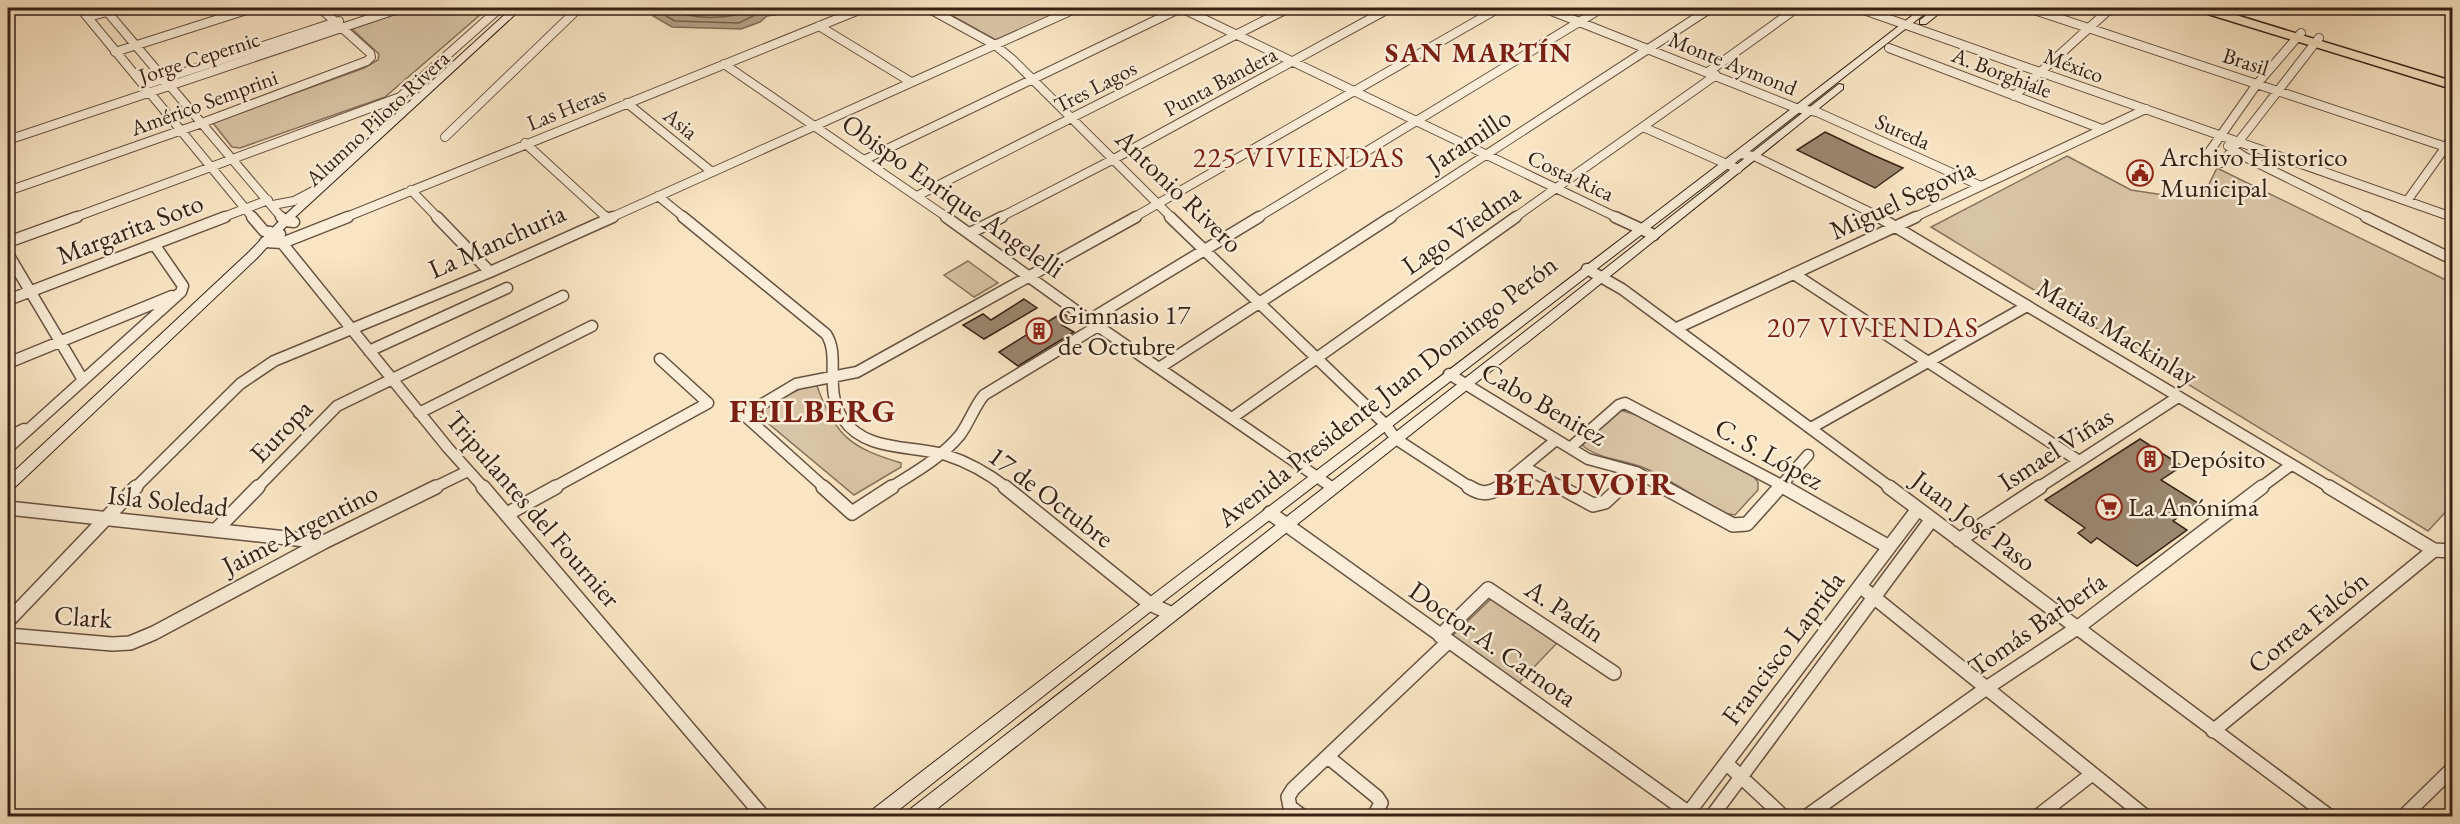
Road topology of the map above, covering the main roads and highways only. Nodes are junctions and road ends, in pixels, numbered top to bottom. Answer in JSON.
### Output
{"nodes":[{"id":1,"x":516,"y":8,"type":"edge"},
{"id":2,"x":526,"y":8,"type":"edge"},
{"id":3,"x":1927,"y":8,"type":"edge"},
{"id":4,"x":1941,"y":8,"type":"edge"},
{"id":5,"x":2202,"y":8,"type":"edge"},
{"id":6,"x":2218,"y":8,"type":"edge"},
{"id":7,"x":1910,"y":26,"type":"junction"},
{"id":8,"x":2299,"y":35,"type":"junction"},
{"id":9,"x":2318,"y":40,"type":"junction"},
{"id":10,"x":2452,"y":79,"type":"edge"},
{"id":11,"x":2452,"y":85,"type":"edge"},
{"id":12,"x":290,"y":222,"type":"junction"},
{"id":13,"x":8,"y":485,"type":"edge"},
{"id":14,"x":878,"y":816,"type":"edge"},
{"id":15,"x":915,"y":816,"type":"edge"}],
"edges":[{"from":1,"to":12,"type":"main road","name":"Alumno Piloto Rivera"},
{"from":2,"to":12,"type":"main road","name":"Alumno Piloto Rivera"},
{"from":3,"to":7,"type":"main road","name":"Avenida Presidente Juan Domingo Perón"},
{"from":4,"to":7,"type":"main road","name":"Avenida Presidente Juan Domingo Perón"},
{"from":5,"to":8,"type":"highway"},
{"from":6,"to":8,"type":"highway"},
{"from":7,"to":14,"type":"main road","name":"Avenida Presidente Juan Domingo Perón"},
{"from":7,"to":15,"type":"main road","name":"Avenida Presidente Juan Domingo Perón"},
{"from":8,"to":9,"type":"highway"},
{"from":9,"to":10,"type":"highway"},
{"from":9,"to":11,"type":"highway"},
{"from":12,"to":13,"type":"main road","name":"Alumno Piloto Rivera"}]}
